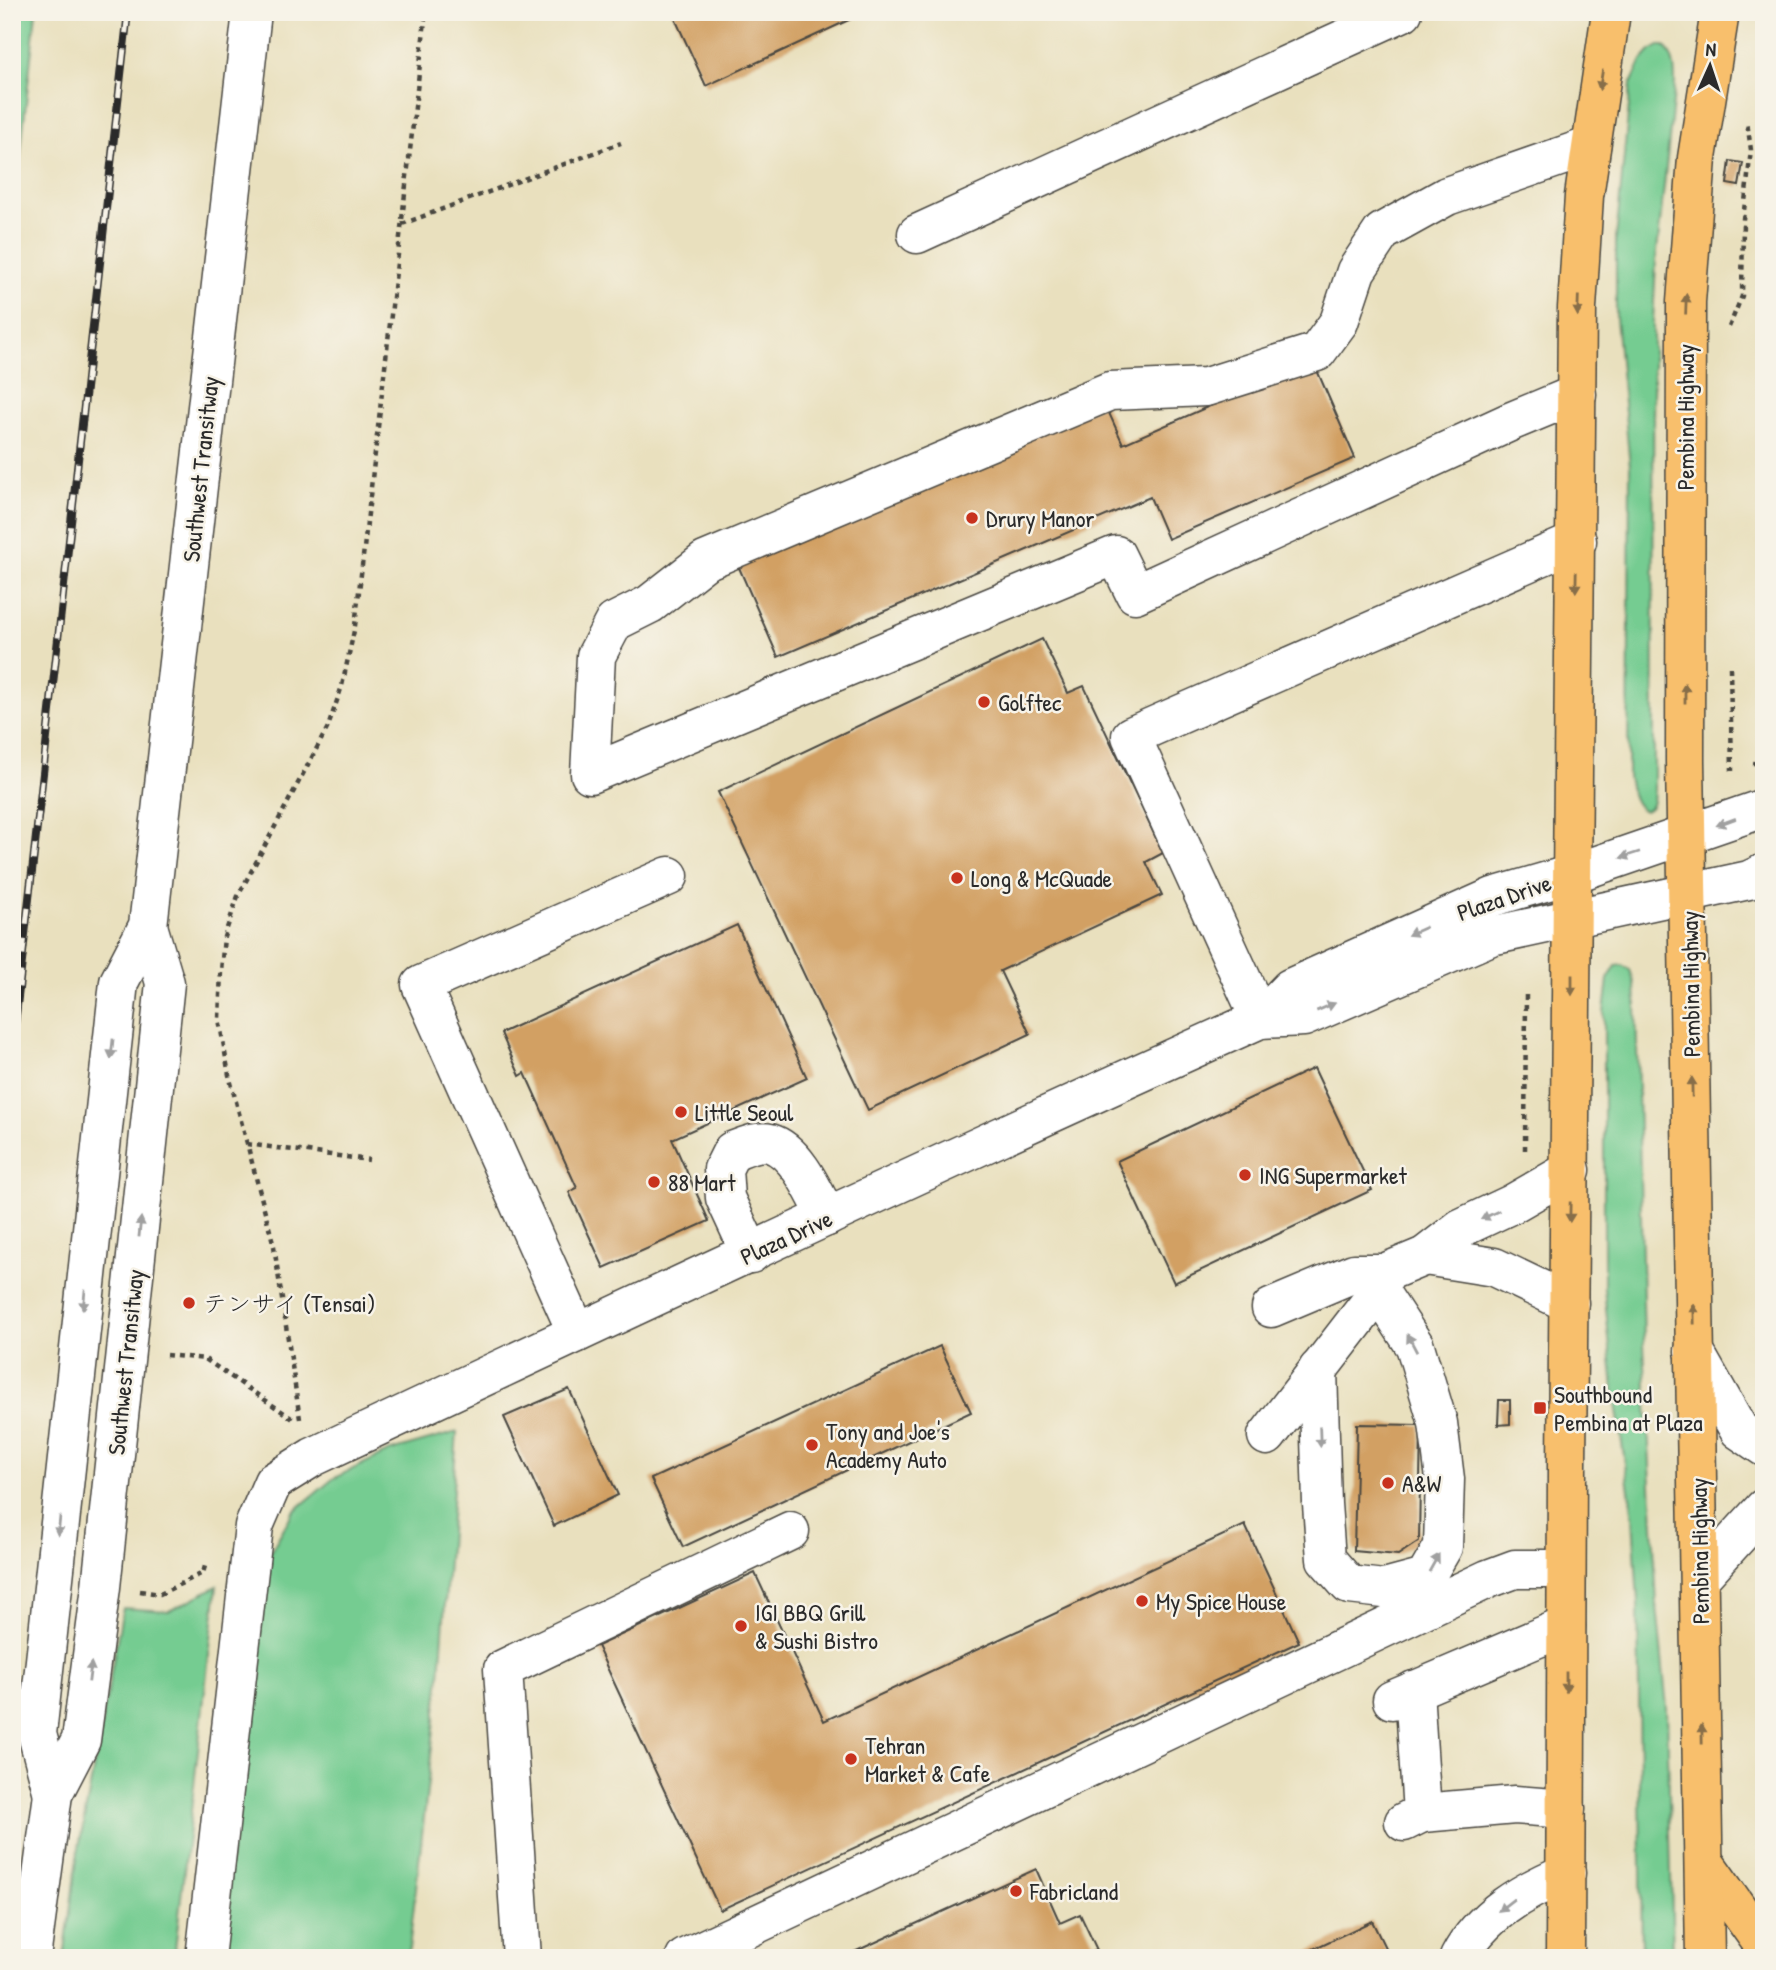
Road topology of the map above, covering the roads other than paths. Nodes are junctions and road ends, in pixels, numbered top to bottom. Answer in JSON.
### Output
{"nodes":[{"id":1,"x":252,"y":12,"type":"edge"},
{"id":2,"x":1403,"y":12,"type":"edge"},
{"id":3,"x":1611,"y":12,"type":"edge"},
{"id":4,"x":1720,"y":12,"type":"edge"},
{"id":5,"x":1591,"y":146,"type":"junction"},
{"id":6,"x":917,"y":234,"type":"dead end"},
{"id":7,"x":1577,"y":394,"type":"junction"},
{"id":8,"x":1577,"y":541,"type":"junction"},
{"id":9,"x":1764,"y":808,"type":"edge"},
{"id":10,"x":1687,"y":836,"type":"junction"},
{"id":11,"x":1764,"y":873,"type":"edge"},
{"id":12,"x":1573,"y":874,"type":"junction"},
{"id":13,"x":669,"y":876,"type":"dead end"},
{"id":14,"x":1688,"y":894,"type":"junction"},
{"id":15,"x":1572,"y":917,"type":"junction"},
{"id":16,"x":148,"y":926,"type":"junction"},
{"id":17,"x":1260,"y":1019,"type":"junction"},
{"id":18,"x":1571,"y":1170,"type":"junction"},
{"id":19,"x":827,"y":1217,"type":"junction"},
{"id":20,"x":751,"y":1254,"type":"junction"},
{"id":21,"x":1425,"y":1256,"type":"junction"},
{"id":22,"x":1381,"y":1282,"type":"junction"},
{"id":23,"x":1569,"y":1303,"type":"junction"},
{"id":24,"x":1271,"y":1308,"type":"dead end"},
{"id":25,"x":578,"y":1333,"type":"junction"},
{"id":26,"x":1694,"y":1351,"type":"junction"},
{"id":27,"x":1318,"y":1369,"type":"junction"},
{"id":28,"x":1267,"y":1436,"type":"dead end"},
{"id":29,"x":1764,"y":1447,"type":"edge"},
{"id":30,"x":1764,"y":1508,"type":"edge"},
{"id":31,"x":790,"y":1531,"type":"dead end"},
{"id":32,"x":1566,"y":1569,"type":"junction"},
{"id":33,"x":1700,"y":1578,"type":"junction"},
{"id":34,"x":1566,"y":1626,"type":"junction"},
{"id":35,"x":53,"y":1794,"type":"junction"},
{"id":36,"x":1566,"y":1809,"type":"junction"},
{"id":37,"x":1705,"y":1863,"type":"junction"},
{"id":38,"x":1566,"y":1873,"type":"junction"},
{"id":39,"x":1764,"y":1946,"type":"edge"},
{"id":40,"x":31,"y":1958,"type":"edge"},
{"id":41,"x":205,"y":1958,"type":"edge"},
{"id":42,"x":522,"y":1958,"type":"edge"},
{"id":43,"x":685,"y":1958,"type":"edge"},
{"id":44,"x":1459,"y":1958,"type":"edge"},
{"id":45,"x":1565,"y":1958,"type":"edge"},
{"id":46,"x":1705,"y":1958,"type":"edge"}],
"edges":[{"from":1,"to":16,"type":"street","name":"Southwest Transitway"},
{"from":2,"to":6,"type":"street"},
{"from":3,"to":5,"type":"main road","one_way":true},
{"from":10,"to":4,"type":"main road","name":"Pembina Highway","one_way":true},
{"from":5,"to":7,"type":"main road","one_way":true},
{"from":5,"to":7,"type":"street"},
{"from":7,"to":8,"type":"main road"},
{"from":8,"to":12,"type":"main road","one_way":true},
{"from":8,"to":17,"type":"street"},
{"from":9,"to":10,"type":"street","name":"Plaza Drive","one_way":true},
{"from":10,"to":12,"type":"street","name":"Plaza Drive","one_way":true},
{"from":10,"to":14,"type":"main road","name":"Pembina Highway"},
{"from":11,"to":14,"type":"street","name":"Plaza Drive"},
{"from":12,"to":15,"type":"main road"},
{"from":12,"to":17,"type":"street","name":"Plaza Drive","one_way":true},
{"from":13,"to":25,"type":"street"},
{"from":14,"to":15,"type":"street","name":"Plaza Drive"},
{"from":26,"to":14,"type":"main road","name":"Pembina Highway","one_way":true},
{"from":17,"to":15,"type":"street","name":"Plaza Drive","one_way":true},
{"from":15,"to":18,"type":"main road","one_way":true},
{"from":16,"to":35,"type":"street","name":"Southwest Transitway","one_way":true},
{"from":35,"to":16,"type":"street","name":"Southwest Transitway","one_way":true},
{"from":17,"to":19,"type":"street","name":"Plaza Drive"},
{"from":18,"to":21,"type":"street","one_way":true},
{"from":18,"to":23,"type":"main road","one_way":true},
{"from":19,"to":20,"type":"street","name":"Plaza Drive"},
{"from":19,"to":20,"type":"street"},
{"from":20,"to":25,"type":"street","name":"Plaza Drive"},
{"from":21,"to":22,"type":"street"},
{"from":21,"to":23,"type":"street"},
{"from":22,"to":24,"type":"street"},
{"from":22,"to":27,"type":"street"},
{"from":27,"to":22,"type":"street","one_way":true},
{"from":23,"to":32,"type":"main road"},
{"from":25,"to":41,"type":"street","name":"Plaza Drive"},
{"from":26,"to":29,"type":"street"},
{"from":26,"to":33,"type":"main road","name":"Pembina Highway"},
{"from":27,"to":28,"type":"street"},
{"from":30,"to":33,"type":"street"},
{"from":31,"to":42,"type":"street"},
{"from":32,"to":34,"type":"main road"},
{"from":32,"to":43,"type":"street"},
{"from":37,"to":33,"type":"main road","name":"Pembina Highway","one_way":true},
{"from":34,"to":36,"type":"main road","one_way":true},
{"from":34,"to":36,"type":"street"},
{"from":35,"to":40,"type":"street","name":"Southwest Transitway"},
{"from":36,"to":38,"type":"main road"},
{"from":37,"to":39,"type":"main road"},
{"from":37,"to":46,"type":"main road","name":"Pembina Highway"},
{"from":38,"to":44,"type":"street","one_way":true},
{"from":38,"to":45,"type":"main road"}]}
